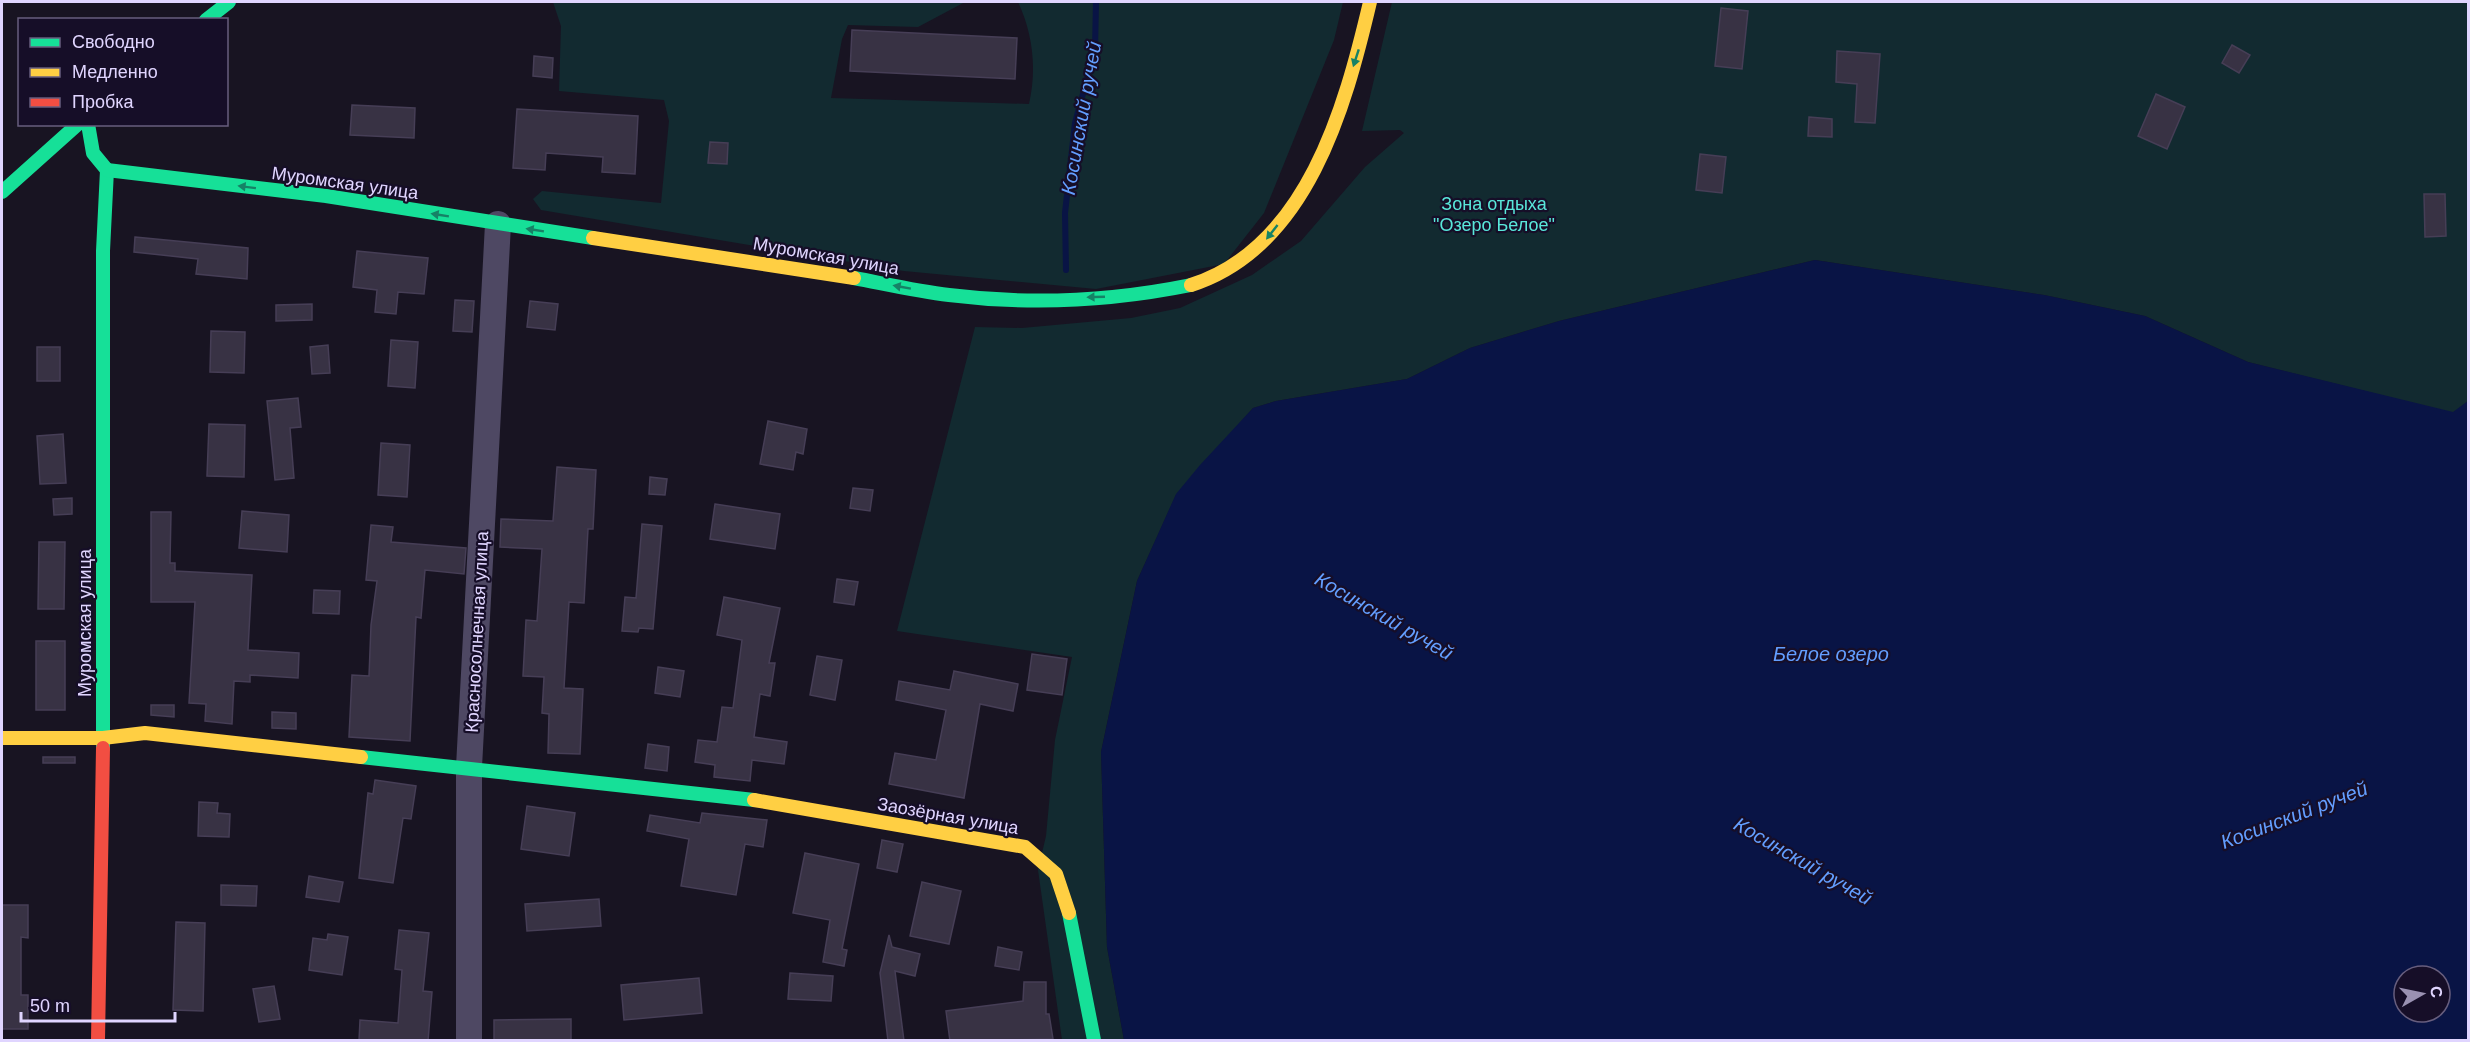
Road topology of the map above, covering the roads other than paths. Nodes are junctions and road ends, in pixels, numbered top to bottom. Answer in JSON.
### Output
{"nodes":[{"id":1,"x":229,"y":2,"type":"edge"},
{"id":2,"x":1370,"y":2,"type":"edge"},
{"id":3,"x":209,"y":18,"type":"edge"},
{"id":4,"x":76,"y":126,"type":"edge"},
{"id":5,"x":88,"y":126,"type":"edge"},
{"id":6,"x":107,"y":170,"type":"junction"},
{"id":7,"x":2,"y":192,"type":"edge"},
{"id":8,"x":498,"y":224,"type":"junction"},
{"id":9,"x":2,"y":738,"type":"edge"},
{"id":10,"x":103,"y":738,"type":"junction"},
{"id":11,"x":470,"y":767,"type":"junction"},
{"id":12,"x":98,"y":1041,"type":"edge"},
{"id":13,"x":469,"y":1041,"type":"edge"},
{"id":14,"x":1094,"y":1041,"type":"edge"}],
"edges":[{"from":1,"to":3,"type":"street"},
{"from":2,"to":8,"type":"street","name":"Муромская улица","one_way":true},
{"from":4,"to":7,"type":"street"},
{"from":5,"to":6,"type":"street"},
{"from":8,"to":6,"type":"street","name":"Муромская улица","one_way":true},
{"from":6,"to":10,"type":"street","name":"Муромская улица"},
{"from":8,"to":11,"type":"street","name":"Красносолнечная улица"},
{"from":9,"to":10,"type":"street","name":"Заозёрная улица"},
{"from":10,"to":11,"type":"street","name":"Заозёрная улица"},
{"from":10,"to":12,"type":"street","name":"Муромская улица"},
{"from":11,"to":13,"type":"street","name":"Красносолнечная улица"},
{"from":11,"to":14,"type":"street","name":"Заозёрная улица"}]}
